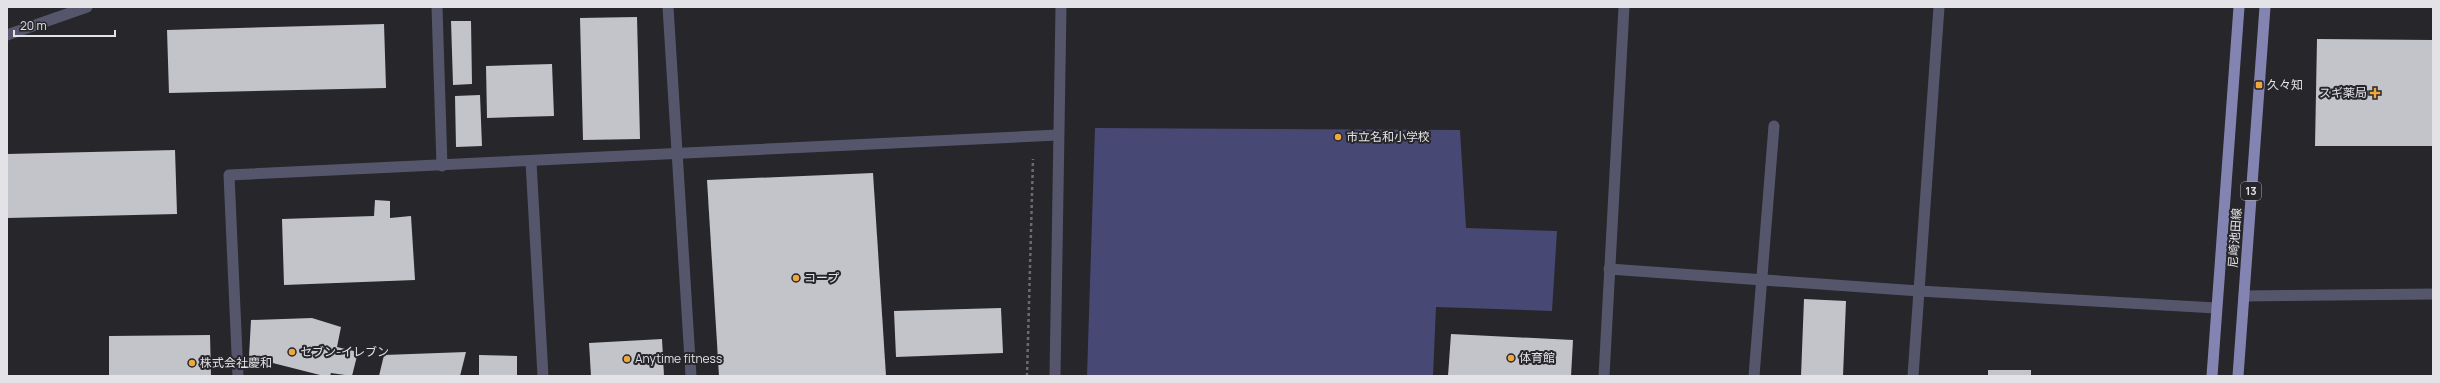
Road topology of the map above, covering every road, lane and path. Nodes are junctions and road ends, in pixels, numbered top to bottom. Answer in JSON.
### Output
{"nodes":[{"id":1,"x":87,"y":7,"type":"edge"},
{"id":2,"x":437,"y":7,"type":"edge"},
{"id":3,"x":668,"y":7,"type":"edge"},
{"id":4,"x":1061,"y":7,"type":"edge"},
{"id":5,"x":1624,"y":7,"type":"edge"},
{"id":6,"x":1939,"y":7,"type":"edge"},
{"id":7,"x":2238,"y":7,"type":"edge"},
{"id":8,"x":2265,"y":7,"type":"edge"},
{"id":9,"x":7,"y":35,"type":"edge"},
{"id":10,"x":1774,"y":126,"type":"dead end"},
{"id":11,"x":1058,"y":135,"type":"junction"},
{"id":12,"x":1033,"y":137,"type":"junction"},
{"id":13,"x":677,"y":155,"type":"junction"},
{"id":14,"x":531,"y":162,"type":"junction"},
{"id":15,"x":442,"y":166,"type":"junction"},
{"id":16,"x":1609,"y":269,"type":"junction"},
{"id":17,"x":1761,"y":280,"type":"junction"},
{"id":18,"x":1919,"y":291,"type":"junction"},
{"id":19,"x":2433,"y":294,"type":"edge"},
{"id":20,"x":2244,"y":296,"type":"junction"},
{"id":21,"x":2216,"y":308,"type":"junction"},
{"id":22,"x":238,"y":376,"type":"edge"},
{"id":23,"x":543,"y":376,"type":"edge"},
{"id":24,"x":691,"y":376,"type":"edge"},
{"id":25,"x":1027,"y":376,"type":"edge"},
{"id":26,"x":1055,"y":376,"type":"edge"},
{"id":27,"x":1604,"y":376,"type":"edge"},
{"id":28,"x":1754,"y":376,"type":"edge"},
{"id":29,"x":1913,"y":376,"type":"edge"},
{"id":30,"x":2212,"y":376,"type":"edge"},
{"id":31,"x":2238,"y":376,"type":"edge"}],
"edges":[{"from":1,"to":9,"type":"street"},
{"from":2,"to":15,"type":"street"},
{"from":3,"to":13,"type":"street"},
{"from":4,"to":11,"type":"street"},
{"from":5,"to":16,"type":"street"},
{"from":6,"to":18,"type":"street"},
{"from":7,"to":21,"type":"main road","name":"尼崎池田線","number":"13"},
{"from":8,"to":20,"type":"main road","name":"尼崎池田線","number":"13"},
{"from":10,"to":17,"type":"street"},
{"from":11,"to":12,"type":"street"},
{"from":11,"to":26,"type":"street"},
{"from":12,"to":13,"type":"street"},
{"from":12,"to":25,"type":"path"},
{"from":13,"to":14,"type":"street"},
{"from":13,"to":24,"type":"street"},
{"from":14,"to":15,"type":"street"},
{"from":14,"to":23,"type":"street"},
{"from":15,"to":22,"type":"street"},
{"from":16,"to":17,"type":"street"},
{"from":16,"to":27,"type":"street"},
{"from":17,"to":18,"type":"street"},
{"from":17,"to":28,"type":"street"},
{"from":18,"to":21,"type":"street"},
{"from":18,"to":29,"type":"street"},
{"from":19,"to":20,"type":"street"},
{"from":20,"to":31,"type":"main road","name":"尼崎池田線","number":"13"},
{"from":21,"to":30,"type":"main road","name":"尼崎池田線","number":"13"}]}
